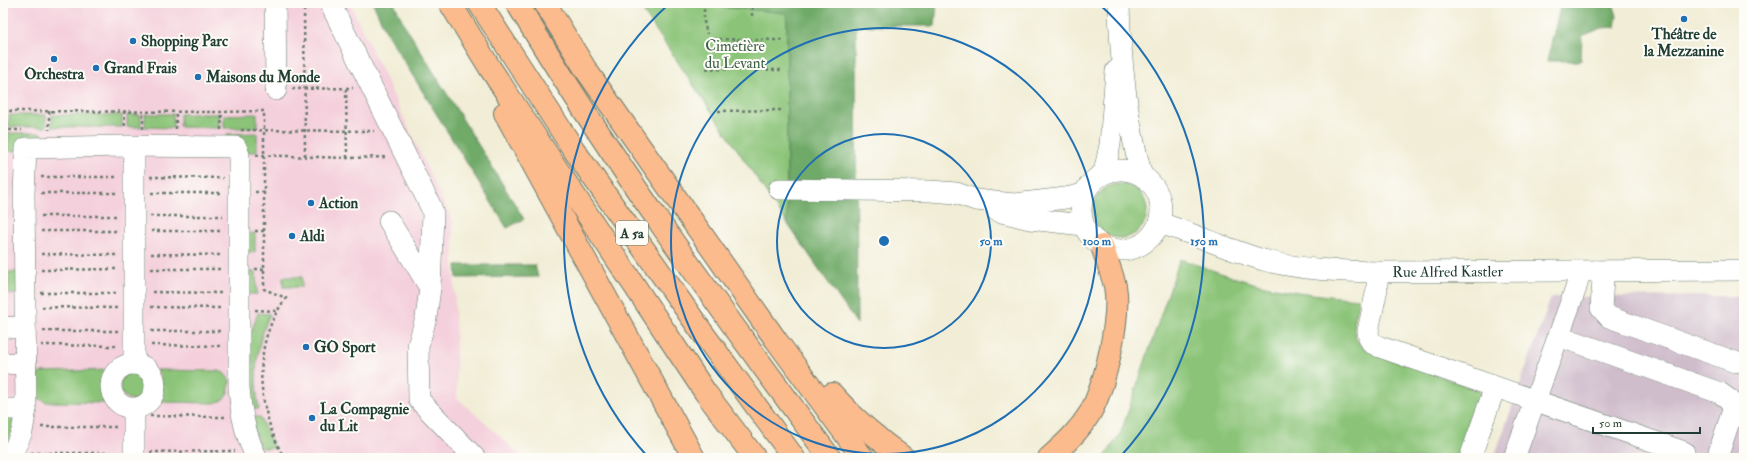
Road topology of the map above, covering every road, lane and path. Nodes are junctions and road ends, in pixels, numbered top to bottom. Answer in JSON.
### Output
{"nodes":[{"id":1,"x":275,"y":3,"type":"edge"},
{"id":2,"x":304,"y":3,"type":"edge"},
{"id":3,"x":330,"y":3,"type":"edge"},
{"id":4,"x":450,"y":3,"type":"edge"},
{"id":5,"x":479,"y":3,"type":"edge"},
{"id":6,"x":517,"y":3,"type":"edge"},
{"id":7,"x":545,"y":3,"type":"edge"},
{"id":8,"x":704,"y":3,"type":"edge"},
{"id":9,"x":752,"y":3,"type":"edge"},
{"id":10,"x":1119,"y":3,"type":"edge"},
{"id":11,"x":752,"y":16,"type":"dead end"},
{"id":12,"x":707,"y":34,"type":"dead end"},
{"id":13,"x":706,"y":39,"type":"dead end"},
{"id":14,"x":782,"y":40,"type":"dead end"},
{"id":15,"x":1120,"y":40,"type":"junction"},
{"id":16,"x":490,"y":68,"type":"junction"},
{"id":17,"x":706,"y":70,"type":"dead end"},
{"id":18,"x":782,"y":70,"type":"dead end"},
{"id":19,"x":371,"y":87,"type":"junction"},
{"id":20,"x":304,"y":88,"type":"junction"},
{"id":21,"x":346,"y":88,"type":"junction"},
{"id":22,"x":276,"y":90,"type":"junction"},
{"id":23,"x":49,"y":110,"type":"dead end"},
{"id":24,"x":783,"y":110,"type":"dead end"},
{"id":25,"x":3,"y":111,"type":"edge"},
{"id":26,"x":143,"y":111,"type":"dead end"},
{"id":27,"x":264,"y":111,"type":"dead end"},
{"id":28,"x":718,"y":111,"type":"dead end"},
{"id":29,"x":176,"y":112,"type":"dead end"},
{"id":30,"x":222,"y":112,"type":"dead end"},
{"id":31,"x":49,"y":130,"type":"dead end"},
{"id":32,"x":176,"y":130,"type":"dead end"},
{"id":33,"x":221,"y":130,"type":"dead end"},
{"id":34,"x":264,"y":130,"type":"dead end"},
{"id":35,"x":304,"y":131,"type":"junction"},
{"id":36,"x":347,"y":131,"type":"junction"},
{"id":37,"x":393,"y":131,"type":"junction"},
{"id":38,"x":139,"y":147,"type":"junction"},
{"id":39,"x":3,"y":153,"type":"edge"},
{"id":40,"x":264,"y":155,"type":"dead end"},
{"id":41,"x":406,"y":156,"type":"junction"},
{"id":42,"x":305,"y":157,"type":"junction"},
{"id":43,"x":347,"y":158,"type":"junction"},
{"id":44,"x":1104,"y":173,"type":"junction"},
{"id":45,"x":1142,"y":176,"type":"junction"},
{"id":46,"x":124,"y":177,"type":"dead end"},
{"id":47,"x":143,"y":177,"type":"dead end"},
{"id":48,"x":3,"y":178,"type":"edge"},
{"id":49,"x":34,"y":178,"type":"dead end"},
{"id":50,"x":227,"y":178,"type":"dead end"},
{"id":51,"x":779,"y":189,"type":"dead end"},
{"id":52,"x":1084,"y":194,"type":"junction"},
{"id":53,"x":976,"y":200,"type":"junction"},
{"id":54,"x":4,"y":215,"type":"edge"},
{"id":55,"x":124,"y":216,"type":"dead end"},
{"id":56,"x":143,"y":216,"type":"dead end"},
{"id":57,"x":389,"y":221,"type":"dead end"},
{"id":58,"x":1160,"y":223,"type":"junction"},
{"id":59,"x":30,"y":224,"type":"junction"},
{"id":60,"x":233,"y":224,"type":"junction"},
{"id":61,"x":1083,"y":225,"type":"junction"},
{"id":62,"x":124,"y":231,"type":"dead end"},
{"id":63,"x":143,"y":231,"type":"dead end"},
{"id":64,"x":1102,"y":246,"type":"junction"},
{"id":65,"x":36,"y":254,"type":"dead end"},
{"id":66,"x":124,"y":254,"type":"dead end"},
{"id":67,"x":150,"y":254,"type":"dead end"},
{"id":68,"x":226,"y":255,"type":"dead end"},
{"id":69,"x":3,"y":258,"type":"edge"},
{"id":70,"x":1744,"y":270,"type":"edge"},
{"id":71,"x":1587,"y":271,"type":"junction"},
{"id":72,"x":1377,"y":272,"type":"junction"},
{"id":73,"x":430,"y":288,"type":"junction"},
{"id":74,"x":151,"y":292,"type":"dead end"},
{"id":75,"x":124,"y":293,"type":"dead end"},
{"id":76,"x":286,"y":298,"type":"dead end"},
{"id":77,"x":30,"y":300,"type":"junction"},
{"id":78,"x":4,"y":301,"type":"edge"},
{"id":79,"x":233,"y":301,"type":"junction"},
{"id":80,"x":143,"y":307,"type":"dead end"},
{"id":81,"x":124,"y":308,"type":"dead end"},
{"id":82,"x":19,"y":329,"type":"edge"},
{"id":83,"x":124,"y":331,"type":"dead end"},
{"id":84,"x":143,"y":331,"type":"dead end"},
{"id":85,"x":229,"y":331,"type":"dead end"},
{"id":86,"x":1559,"y":336,"type":"junction"},
{"id":87,"x":776,"y":340,"type":"junction"},
{"id":88,"x":37,"y":345,"type":"dead end"},
{"id":89,"x":150,"y":346,"type":"dead end"},
{"id":90,"x":226,"y":346,"type":"dead end"},
{"id":91,"x":129,"y":355,"type":"junction"},
{"id":92,"x":1736,"y":362,"type":"dead end"},
{"id":93,"x":3,"y":363,"type":"edge"},
{"id":94,"x":26,"y":364,"type":"junction"},
{"id":95,"x":1495,"y":387,"type":"junction"},
{"id":96,"x":1534,"y":402,"type":"junction"},
{"id":97,"x":3,"y":409,"type":"edge"},
{"id":98,"x":26,"y":409,"type":"junction"},
{"id":99,"x":142,"y":412,"type":"junction"},
{"id":100,"x":241,"y":413,"type":"junction"},
{"id":101,"x":40,"y":427,"type":"dead end"},
{"id":102,"x":117,"y":427,"type":"dead end"},
{"id":103,"x":1684,"y":452,"type":"dead end"},
{"id":104,"x":133,"y":454,"type":"edge"},
{"id":105,"x":12,"y":455,"type":"edge"},
{"id":106,"x":255,"y":455,"type":"edge"},
{"id":107,"x":284,"y":458,"type":"edge"},
{"id":108,"x":475,"y":458,"type":"edge"},
{"id":109,"x":694,"y":458,"type":"edge"},
{"id":110,"x":755,"y":458,"type":"edge"},
{"id":111,"x":794,"y":458,"type":"edge"},
{"id":112,"x":830,"y":458,"type":"edge"},
{"id":113,"x":863,"y":458,"type":"edge"},
{"id":114,"x":904,"y":458,"type":"edge"},
{"id":115,"x":1049,"y":458,"type":"edge"},
{"id":116,"x":1470,"y":458,"type":"edge"},
{"id":117,"x":1514,"y":458,"type":"edge"},
{"id":118,"x":1717,"y":458,"type":"edge"}],
"edges":[{"from":1,"to":22,"type":"street"},
{"from":2,"to":20,"type":"path"},
{"from":3,"to":19,"type":"street"},
{"from":4,"to":16,"type":"highway"},
{"from":5,"to":111,"type":"highway","number":"A 5a"},
{"from":6,"to":112,"type":"highway","number":"A 5a"},
{"from":7,"to":87,"type":"highway"},
{"from":8,"to":12,"type":"path"},
{"from":9,"to":11,"type":"path"},
{"from":10,"to":15,"type":"street"},
{"from":13,"to":14,"type":"path"},
{"from":15,"to":44,"type":"street"},
{"from":15,"to":45,"type":"street"},
{"from":16,"to":109,"type":"highway"},
{"from":16,"to":110,"type":"highway"},
{"from":17,"to":18,"type":"path"},
{"from":19,"to":21,"type":"path"},
{"from":19,"to":37,"type":"street"},
{"from":20,"to":21,"type":"path"},
{"from":20,"to":22,"type":"path"},
{"from":20,"to":35,"type":"path"},
{"from":21,"to":36,"type":"path"},
{"from":22,"to":27,"type":"path"},
{"from":23,"to":31,"type":"path"},
{"from":24,"to":28,"type":"path"},
{"from":25,"to":39,"type":"path"},
{"from":26,"to":38,"type":"path"},
{"from":29,"to":32,"type":"path"},
{"from":30,"to":33,"type":"path"},
{"from":34,"to":35,"type":"path"},
{"from":35,"to":36,"type":"path"},
{"from":35,"to":42,"type":"path"},
{"from":36,"to":37,"type":"path"},
{"from":36,"to":43,"type":"path"},
{"from":37,"to":41,"type":"street"},
{"from":38,"to":59,"type":"street"},
{"from":38,"to":60,"type":"street"},
{"from":38,"to":91,"type":"street"},
{"from":40,"to":42,"type":"path"},
{"from":41,"to":43,"type":"path"},
{"from":41,"to":73,"type":"street"},
{"from":42,"to":43,"type":"path"},
{"from":44,"to":45,"type":"street"},
{"from":44,"to":52,"type":"street"},
{"from":45,"to":58,"type":"street"},
{"from":46,"to":49,"type":"path"},
{"from":47,"to":50,"type":"path"},
{"from":48,"to":54,"type":"path"},
{"from":51,"to":53,"type":"street"},
{"from":52,"to":53,"type":"street"},
{"from":52,"to":61,"type":"street"},
{"from":53,"to":61,"type":"street"},
{"from":54,"to":69,"type":"path"},
{"from":55,"to":59,"type":"path"},
{"from":56,"to":60,"type":"path"},
{"from":57,"to":73,"type":"street"},
{"from":58,"to":64,"type":"street"},
{"from":58,"to":72,"type":"street","name":"Rue Alfred Kastler"},
{"from":59,"to":62,"type":"path"},
{"from":59,"to":77,"type":"street"},
{"from":60,"to":63,"type":"path"},
{"from":60,"to":79,"type":"street"},
{"from":61,"to":64,"type":"street"},
{"from":64,"to":115,"type":"highway"},
{"from":65,"to":66,"type":"path"},
{"from":67,"to":68,"type":"path"},
{"from":69,"to":78,"type":"path"},
{"from":70,"to":71,"type":"street","name":"Rue Alfred Kastler"},
{"from":71,"to":72,"type":"street","name":"Rue Alfred Kastler"},
{"from":71,"to":86,"type":"street"},
{"from":71,"to":92,"type":"street"},
{"from":72,"to":95,"type":"street"},
{"from":73,"to":108,"type":"street"},
{"from":74,"to":79,"type":"path"},
{"from":75,"to":77,"type":"path"},
{"from":76,"to":107,"type":"path"},
{"from":77,"to":81,"type":"path"},
{"from":77,"to":82,"type":"street"},
{"from":78,"to":82,"type":"path"},
{"from":79,"to":80,"type":"path"},
{"from":79,"to":100,"type":"street"},
{"from":82,"to":83,"type":"path"},
{"from":82,"to":94,"type":"street"},
{"from":84,"to":85,"type":"path"},
{"from":86,"to":96,"type":"street"},
{"from":86,"to":118,"type":"street"},
{"from":87,"to":113,"type":"highway"},
{"from":87,"to":114,"type":"highway"},
{"from":88,"to":91,"type":"path"},
{"from":89,"to":90,"type":"path"},
{"from":91,"to":99,"type":"street"},
{"from":91,"to":99,"type":"street"},
{"from":93,"to":94,"type":"street"},
{"from":94,"to":98,"type":"street"},
{"from":95,"to":96,"type":"street"},
{"from":95,"to":116,"type":"street"},
{"from":96,"to":103,"type":"street"},
{"from":96,"to":117,"type":"street"},
{"from":97,"to":98,"type":"street"},
{"from":98,"to":105,"type":"street"},
{"from":99,"to":100,"type":"path"},
{"from":99,"to":104,"type":"street"},
{"from":100,"to":106,"type":"street"},
{"from":101,"to":102,"type":"path"},
{"from":104,"to":105,"type":"path"},
{"from":104,"to":106,"type":"path"}]}
